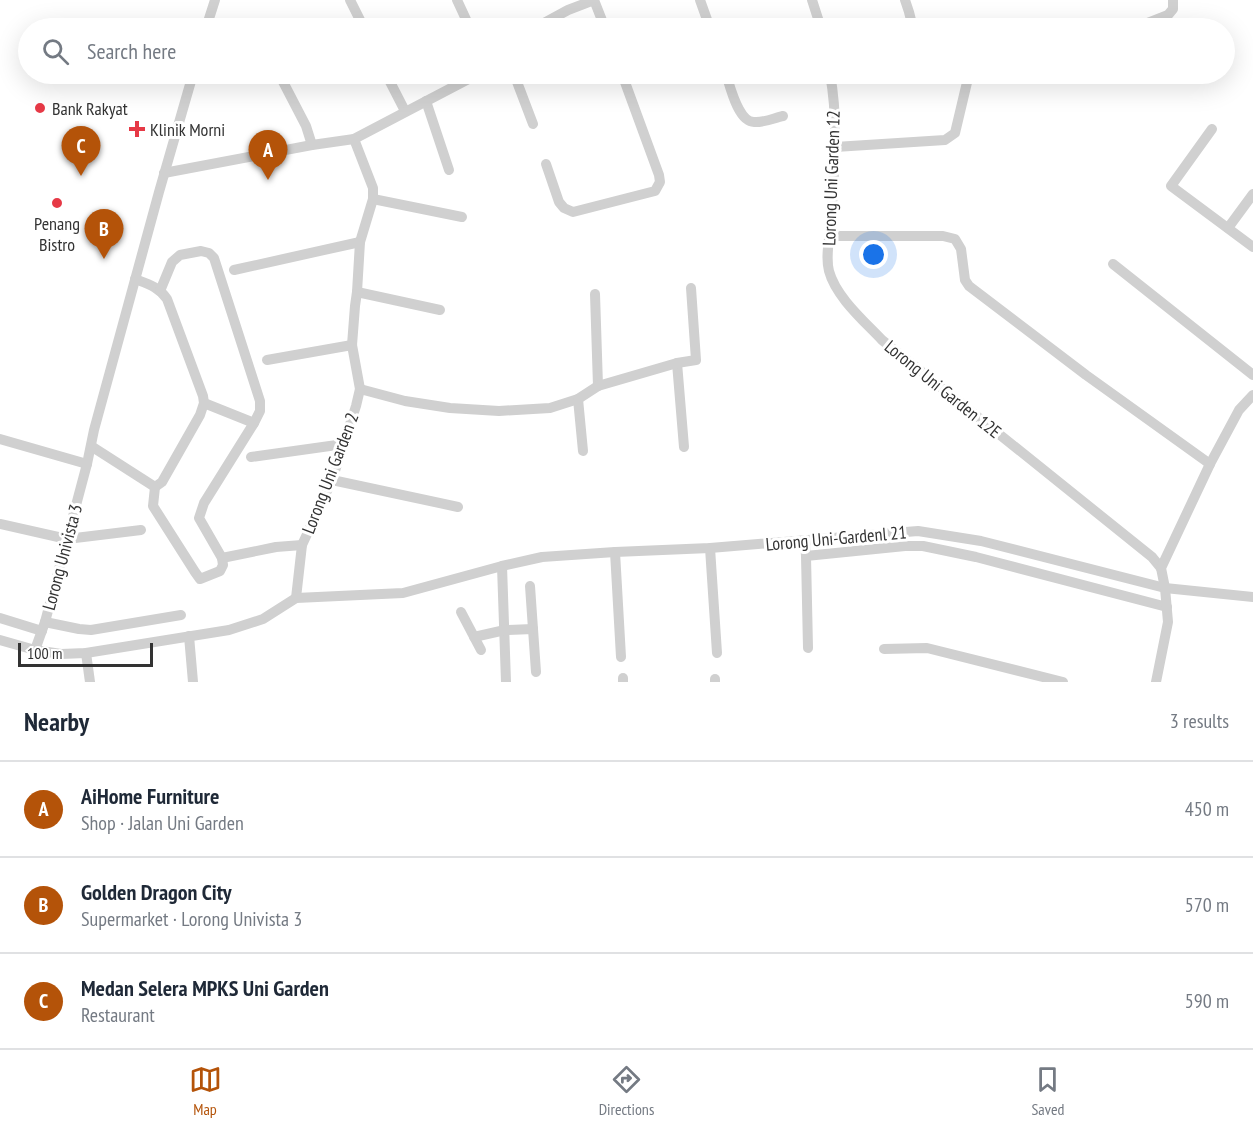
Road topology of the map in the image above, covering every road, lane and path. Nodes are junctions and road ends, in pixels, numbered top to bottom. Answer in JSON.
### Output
{"nodes":[{"id":1,"x":215,"y":0,"type":"edge"},
{"id":2,"x":350,"y":0,"type":"edge"},
{"id":3,"x":457,"y":0,"type":"edge"},
{"id":4,"x":594,"y":0,"type":"edge"},
{"id":5,"x":700,"y":0,"type":"edge"},
{"id":6,"x":812,"y":0,"type":"edge"},
{"id":7,"x":905,"y":0,"type":"edge"},
{"id":8,"x":1173,"y":0,"type":"edge"},
{"id":9,"x":565,"y":5,"type":"edge"},
{"id":10,"x":209,"y":18,"type":"edge"},
{"id":11,"x":359,"y":18,"type":"edge"},
{"id":12,"x":465,"y":18,"type":"edge"},
{"id":13,"x":549,"y":18,"type":"edge"},
{"id":14,"x":601,"y":18,"type":"edge"},
{"id":15,"x":706,"y":18,"type":"edge"},
{"id":16,"x":818,"y":18,"type":"edge"},
{"id":17,"x":911,"y":18,"type":"edge"},
{"id":18,"x":1160,"y":18,"type":"edge"},
{"id":19,"x":190,"y":84,"type":"edge"},
{"id":20,"x":284,"y":84,"type":"edge"},
{"id":21,"x":391,"y":84,"type":"edge"},
{"id":22,"x":459,"y":84,"type":"edge"},
{"id":23,"x":518,"y":84,"type":"edge"},
{"id":24,"x":626,"y":84,"type":"edge"},
{"id":25,"x":730,"y":84,"type":"edge"},
{"id":26,"x":831,"y":84,"type":"edge"},
{"id":27,"x":967,"y":84,"type":"edge"},
{"id":28,"x":426,"y":101,"type":"junction"},
{"id":29,"x":405,"y":111,"type":"junction"},
{"id":30,"x":783,"y":116,"type":"dead end"},
{"id":31,"x":533,"y":124,"type":"dead end"},
{"id":32,"x":1212,"y":129,"type":"dead end"},
{"id":33,"x":354,"y":139,"type":"junction"},
{"id":34,"x":312,"y":145,"type":"junction"},
{"id":35,"x":835,"y":147,"type":"junction"},
{"id":36,"x":546,"y":164,"type":"dead end"},
{"id":37,"x":449,"y":170,"type":"dead end"},
{"id":38,"x":164,"y":174,"type":"junction"},
{"id":39,"x":1253,"y":194,"type":"edge"},
{"id":40,"x":373,"y":199,"type":"junction"},
{"id":41,"x":462,"y":217,"type":"dead end"},
{"id":42,"x":1227,"y":228,"type":"junction"},
{"id":43,"x":831,"y":236,"type":"junction"},
{"id":44,"x":360,"y":242,"type":"junction"},
{"id":45,"x":1253,"y":247,"type":"edge"},
{"id":46,"x":1113,"y":264,"type":"dead end"},
{"id":47,"x":234,"y":270,"type":"dead end"},
{"id":48,"x":135,"y":279,"type":"junction"},
{"id":49,"x":834,"y":282,"type":"joint"},
{"id":50,"x":691,"y":288,"type":"dead end"},
{"id":51,"x":160,"y":291,"type":"junction"},
{"id":52,"x":357,"y":292,"type":"junction"},
{"id":53,"x":595,"y":294,"type":"dead end"},
{"id":54,"x":440,"y":310,"type":"dead end"},
{"id":55,"x":352,"y":345,"type":"junction"},
{"id":56,"x":267,"y":360,"type":"dead end"},
{"id":57,"x":677,"y":363,"type":"junction"},
{"id":58,"x":1253,"y":375,"type":"edge"},
{"id":59,"x":598,"y":386,"type":"junction"},
{"id":60,"x":360,"y":389,"type":"junction"},
{"id":61,"x":1253,"y":395,"type":"edge"},
{"id":62,"x":578,"y":399,"type":"junction"},
{"id":63,"x":204,"y":403,"type":"junction"},
{"id":64,"x":254,"y":423,"type":"junction"},
{"id":65,"x":0,"y":439,"type":"edge"},
{"id":66,"x":344,"y":444,"type":"junction"},
{"id":67,"x":92,"y":446,"type":"junction"},
{"id":68,"x":684,"y":447,"type":"dead end"},
{"id":69,"x":583,"y":451,"type":"dead end"},
{"id":70,"x":251,"y":457,"type":"dead end"},
{"id":71,"x":87,"y":464,"type":"junction"},
{"id":72,"x":1210,"y":464,"type":"junction"},
{"id":73,"x":332,"y":480,"type":"junction"},
{"id":74,"x":155,"y":487,"type":"junction"},
{"id":75,"x":458,"y":507,"type":"dead end"},
{"id":76,"x":0,"y":524,"type":"edge"},
{"id":77,"x":141,"y":530,"type":"dead end"},
{"id":78,"x":67,"y":539,"type":"junction"},
{"id":79,"x":805,"y":540,"type":"junction"},
{"id":80,"x":981,"y":541,"type":"junction"},
{"id":81,"x":302,"y":545,"type":"junction"},
{"id":82,"x":710,"y":548,"type":"junction"},
{"id":83,"x":615,"y":552,"type":"junction"},
{"id":84,"x":806,"y":556,"type":"junction"},
{"id":85,"x":976,"y":556,"type":"junction"},
{"id":86,"x":222,"y":558,"type":"junction"},
{"id":87,"x":502,"y":566,"type":"junction"},
{"id":88,"x":1161,"y":568,"type":"junction"},
{"id":89,"x":530,"y":586,"type":"dead end"},
{"id":90,"x":1165,"y":588,"type":"junction"},
{"id":91,"x":1253,"y":597,"type":"edge"},
{"id":92,"x":296,"y":598,"type":"junction"},
{"id":93,"x":1167,"y":607,"type":"junction"},
{"id":94,"x":460,"y":612,"type":"dead end"},
{"id":95,"x":181,"y":615,"type":"dead end"},
{"id":96,"x":0,"y":618,"type":"edge"},
{"id":97,"x":43,"y":627,"type":"junction"},
{"id":98,"x":533,"y":629,"type":"junction"},
{"id":99,"x":505,"y":630,"type":"junction"},
{"id":100,"x":189,"y":636,"type":"junction"},
{"id":101,"x":474,"y":638,"type":"junction"},
{"id":102,"x":0,"y":640,"type":"edge"},
{"id":103,"x":808,"y":648,"type":"dead end"},
{"id":104,"x":884,"y":649,"type":"dead end"},
{"id":105,"x":35,"y":650,"type":"junction"},
{"id":106,"x":481,"y":650,"type":"dead end"},
{"id":107,"x":86,"y":653,"type":"junction"},
{"id":108,"x":717,"y":653,"type":"dead end"},
{"id":109,"x":621,"y":657,"type":"dead end"},
{"id":110,"x":536,"y":672,"type":"dead end"},
{"id":111,"x":90,"y":682,"type":"edge"},
{"id":112,"x":193,"y":682,"type":"edge"},
{"id":113,"x":506,"y":682,"type":"edge"},
{"id":114,"x":1063,"y":682,"type":"edge"},
{"id":115,"x":1156,"y":682,"type":"edge"}],
"edges":[{"from":1,"to":10,"type":"street"},
{"from":2,"to":11,"type":"street"},
{"from":3,"to":12,"type":"street"},
{"from":4,"to":9,"type":"street"},
{"from":4,"to":14,"type":"street"},
{"from":5,"to":15,"type":"street"},
{"from":6,"to":16,"type":"street"},
{"from":7,"to":17,"type":"street"},
{"from":8,"to":18,"type":"street"},
{"from":9,"to":13,"type":"street"},
{"from":19,"to":38,"type":"street","name":"Lorong Univista 3"},
{"from":20,"to":34,"type":"street"},
{"from":21,"to":29,"type":"street"},
{"from":22,"to":28,"type":"street"},
{"from":23,"to":31,"type":"street"},
{"from":24,"to":36,"type":"street"},
{"from":25,"to":30,"type":"street"},
{"from":26,"to":35,"type":"street","name":"Lorong Uni Garden 12"},
{"from":27,"to":35,"type":"street"},
{"from":28,"to":29,"type":"street"},
{"from":28,"to":37,"type":"street"},
{"from":29,"to":33,"type":"street"},
{"from":32,"to":42,"type":"street"},
{"from":33,"to":34,"type":"street"},
{"from":33,"to":40,"type":"street"},
{"from":34,"to":38,"type":"street"},
{"from":35,"to":43,"type":"street","name":"Lorong Uni Garden 12"},
{"from":38,"to":48,"type":"street","name":"Lorong Univista 3"},
{"from":39,"to":42,"type":"street"},
{"from":40,"to":41,"type":"street"},
{"from":40,"to":44,"type":"street","name":"Lorong Uni Garden 2"},
{"from":42,"to":45,"type":"street"},
{"from":43,"to":49,"type":"street","name":"Lorong Uni Garden 12"},
{"from":43,"to":72,"type":"street"},
{"from":44,"to":47,"type":"street"},
{"from":44,"to":52,"type":"street","name":"Lorong Uni Garden 2"},
{"from":46,"to":58,"type":"street"},
{"from":48,"to":51,"type":"street"},
{"from":48,"to":67,"type":"street","name":"Lorong Univista 3"},
{"from":49,"to":88,"type":"street","name":"Lorong Uni Garden 12E"},
{"from":50,"to":57,"type":"street"},
{"from":51,"to":63,"type":"street"},
{"from":51,"to":64,"type":"street"},
{"from":52,"to":54,"type":"street"},
{"from":52,"to":55,"type":"street","name":"Lorong Uni Garden 2"},
{"from":53,"to":59,"type":"street"},
{"from":55,"to":56,"type":"street"},
{"from":55,"to":60,"type":"street","name":"Lorong Uni Garden 2"},
{"from":57,"to":59,"type":"street"},
{"from":57,"to":68,"type":"street"},
{"from":59,"to":62,"type":"street"},
{"from":60,"to":62,"type":"street"},
{"from":60,"to":66,"type":"street","name":"Lorong Uni Garden 2"},
{"from":61,"to":72,"type":"street"},
{"from":62,"to":69,"type":"street"},
{"from":63,"to":64,"type":"street"},
{"from":63,"to":74,"type":"street"},
{"from":64,"to":86,"type":"street"},
{"from":65,"to":71,"type":"street"},
{"from":66,"to":70,"type":"street"},
{"from":66,"to":73,"type":"street","name":"Lorong Uni Garden 2"},
{"from":67,"to":71,"type":"street","name":"Lorong Univista 3"},
{"from":67,"to":74,"type":"street"},
{"from":71,"to":78,"type":"street","name":"Lorong Univista 3"},
{"from":72,"to":88,"type":"street"},
{"from":73,"to":75,"type":"street"},
{"from":73,"to":81,"type":"street","name":"Lorong Uni Garden 2"},
{"from":74,"to":86,"type":"street"},
{"from":76,"to":78,"type":"street"},
{"from":77,"to":78,"type":"street"},
{"from":78,"to":97,"type":"street","name":"Lorong Univista 3"},
{"from":79,"to":80,"type":"street","name":"Lorong Uni-Gardenl 21"},
{"from":79,"to":82,"type":"street","name":"Lorong Uni-Gardenl 21"},
{"from":79,"to":84,"type":"street"},
{"from":80,"to":85,"type":"street"},
{"from":80,"to":90,"type":"street","name":"Lorong Uni-Gardenl 21"},
{"from":81,"to":86,"type":"street"},
{"from":81,"to":92,"type":"street","name":"Lorong Uni Garden 2"},
{"from":82,"to":83,"type":"street","name":"Lorong Uni-Gardenl 21"},
{"from":82,"to":108,"type":"street"},
{"from":83,"to":87,"type":"street","name":"Lorong Uni-Gardenl 21"},
{"from":83,"to":109,"type":"street"},
{"from":84,"to":85,"type":"street"},
{"from":84,"to":103,"type":"street"},
{"from":85,"to":93,"type":"street"},
{"from":87,"to":92,"type":"street","name":"Lorong Uni-Gardenl 21"},
{"from":87,"to":99,"type":"street"},
{"from":88,"to":90,"type":"street"},
{"from":89,"to":98,"type":"street"},
{"from":90,"to":91,"type":"street","name":"Lorong Uni-Gardenl 21"},
{"from":90,"to":93,"type":"street"},
{"from":92,"to":100,"type":"street"},
{"from":93,"to":115,"type":"street"},
{"from":94,"to":101,"type":"street"},
{"from":95,"to":97,"type":"street"},
{"from":96,"to":97,"type":"street"},
{"from":97,"to":105,"type":"street","name":"Lorong Univista 3"},
{"from":98,"to":99,"type":"street"},
{"from":98,"to":110,"type":"street"},
{"from":99,"to":101,"type":"street"},
{"from":99,"to":113,"type":"street"},
{"from":100,"to":107,"type":"street"},
{"from":100,"to":112,"type":"street"},
{"from":101,"to":106,"type":"street"},
{"from":102,"to":105,"type":"street"},
{"from":104,"to":114,"type":"street"},
{"from":105,"to":107,"type":"street"},
{"from":107,"to":111,"type":"street"}]}
